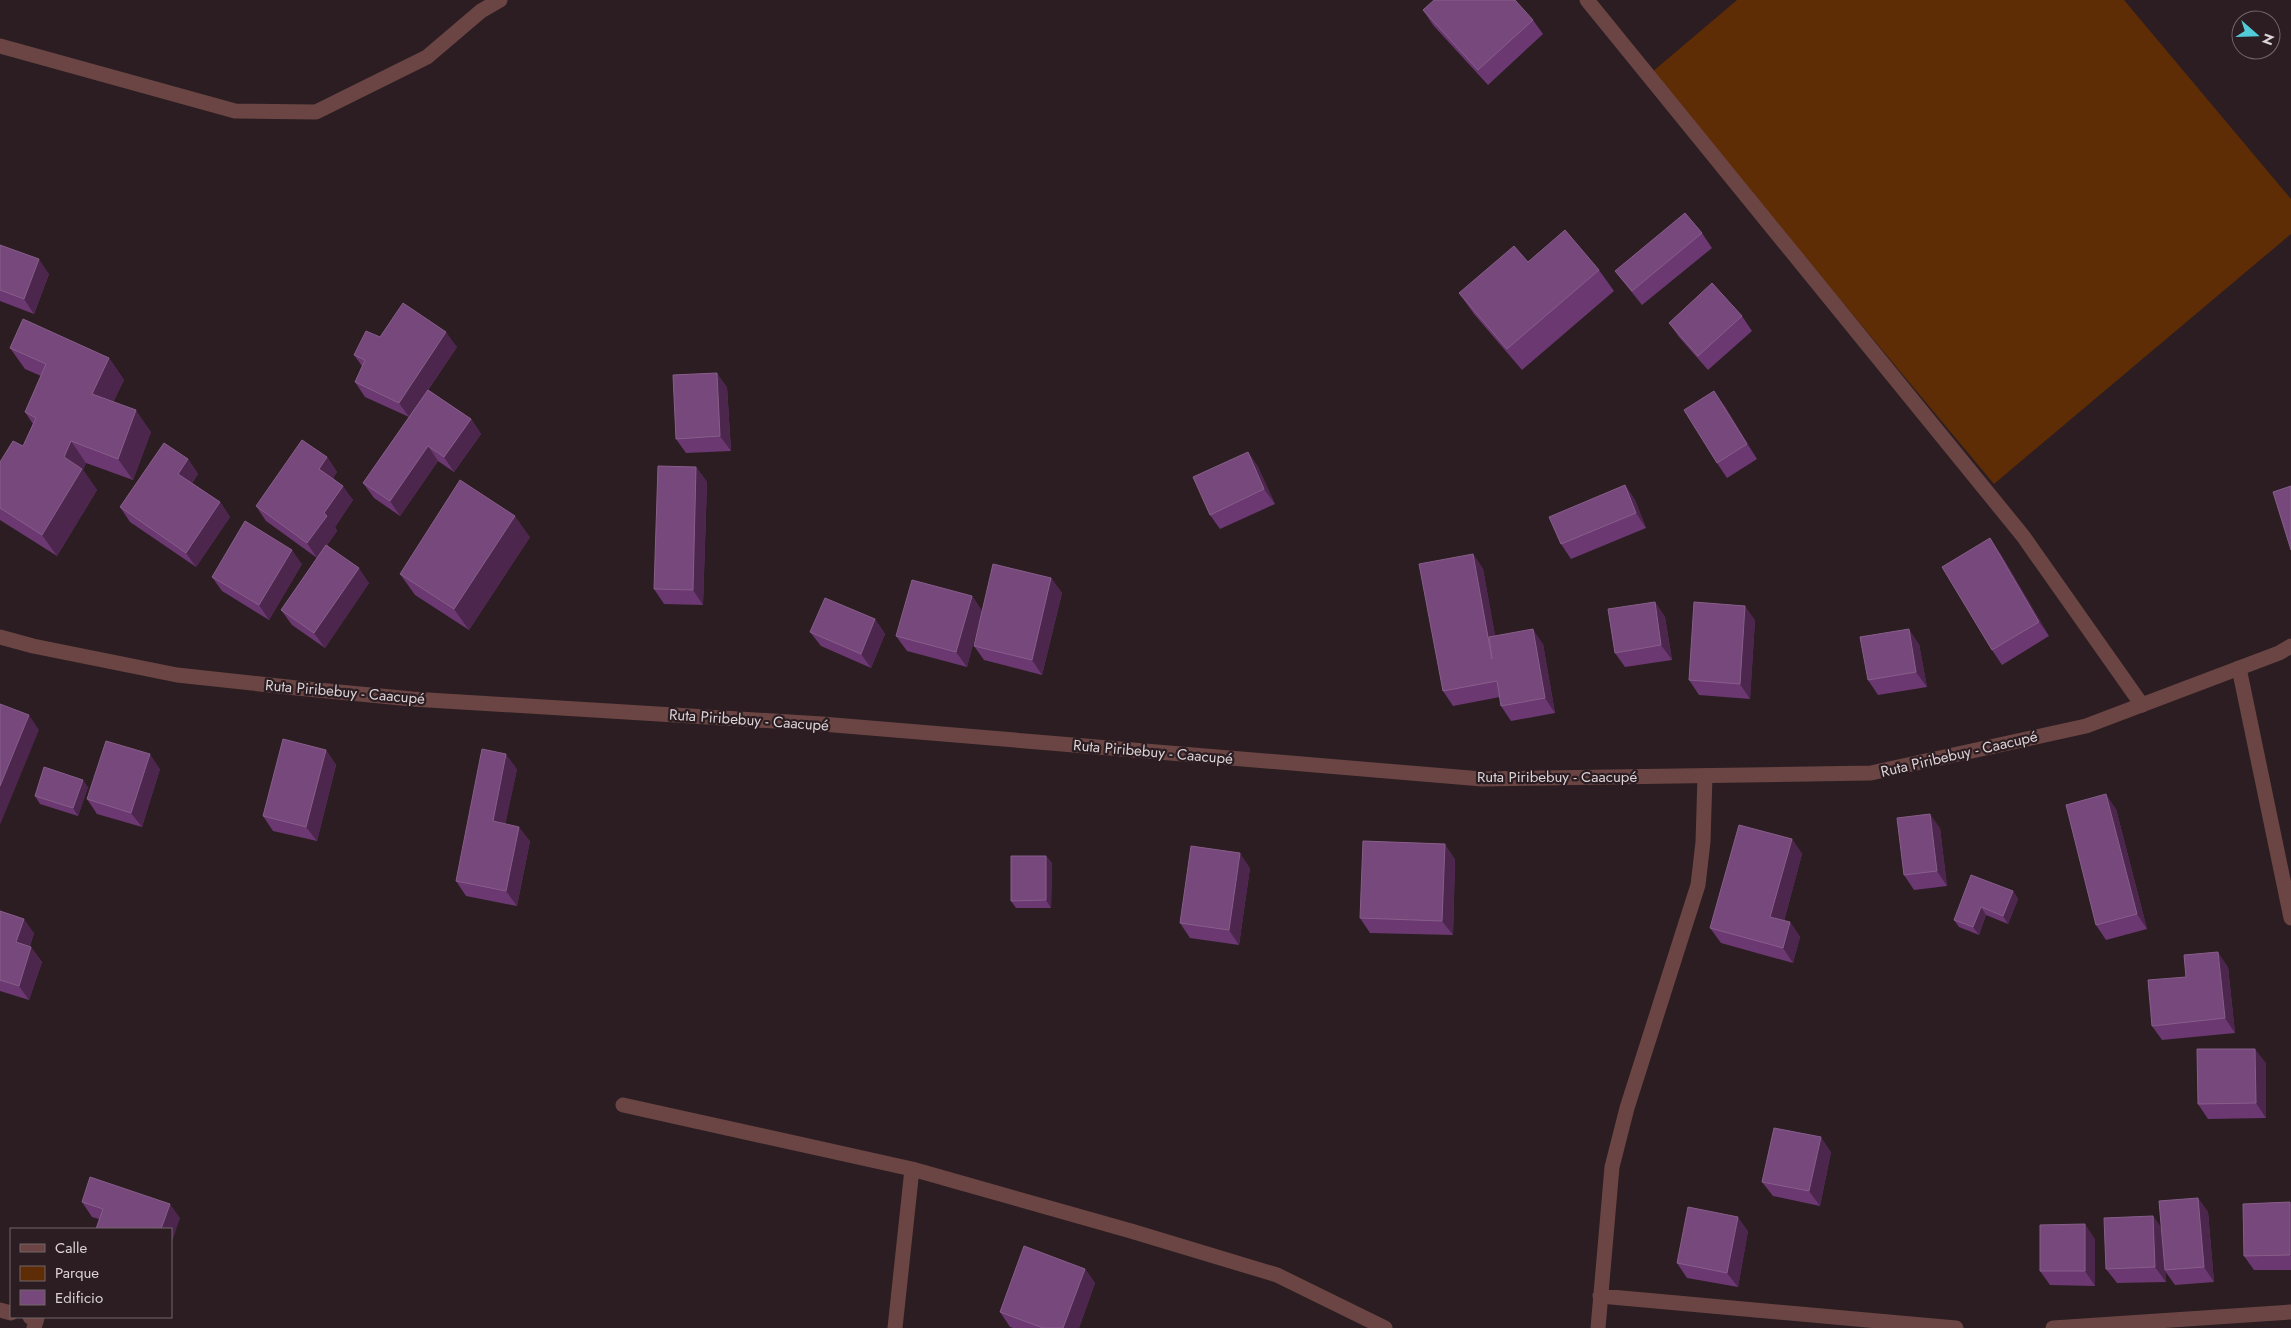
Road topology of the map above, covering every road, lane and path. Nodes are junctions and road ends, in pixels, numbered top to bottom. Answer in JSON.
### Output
{"nodes":[{"id":1,"x":500,"y":0,"type":"edge"},
{"id":2,"x":1587,"y":0,"type":"edge"},
{"id":3,"x":0,"y":46,"type":"edge"},
{"id":4,"x":0,"y":637,"type":"edge"},
{"id":5,"x":2291,"y":646,"type":"edge"},
{"id":6,"x":2239,"y":668,"type":"junction"},
{"id":7,"x":2142,"y":705,"type":"junction"},
{"id":8,"x":1705,"y":776,"type":"junction"},
{"id":9,"x":2291,"y":918,"type":"edge"},
{"id":10,"x":623,"y":1104,"type":"dead end"},
{"id":11,"x":912,"y":1169,"type":"junction"},
{"id":12,"x":1600,"y":1296,"type":"junction"},
{"id":13,"x":2291,"y":1312,"type":"edge"},
{"id":14,"x":895,"y":1328,"type":"edge"},
{"id":15,"x":1385,"y":1328,"type":"edge"},
{"id":16,"x":1598,"y":1328,"type":"edge"},
{"id":17,"x":1956,"y":1328,"type":"edge"},
{"id":18,"x":2053,"y":1328,"type":"edge"}],
"edges":[{"from":1,"to":3,"type":"street"},
{"from":2,"to":7,"type":"street"},
{"from":4,"to":8,"type":"street","name":"Ruta Piribebuy - Caacupé"},
{"from":5,"to":6,"type":"street","name":"Ruta Piribebuy - Caacupé"},
{"from":6,"to":7,"type":"street","name":"Ruta Piribebuy - Caacupé"},
{"from":6,"to":9,"type":"street"},
{"from":7,"to":8,"type":"street","name":"Ruta Piribebuy - Caacupé"},
{"from":8,"to":12,"type":"street"},
{"from":10,"to":11,"type":"street"},
{"from":11,"to":14,"type":"street"},
{"from":11,"to":15,"type":"street"},
{"from":12,"to":16,"type":"street"},
{"from":12,"to":17,"type":"street"},
{"from":13,"to":18,"type":"street"}]}
